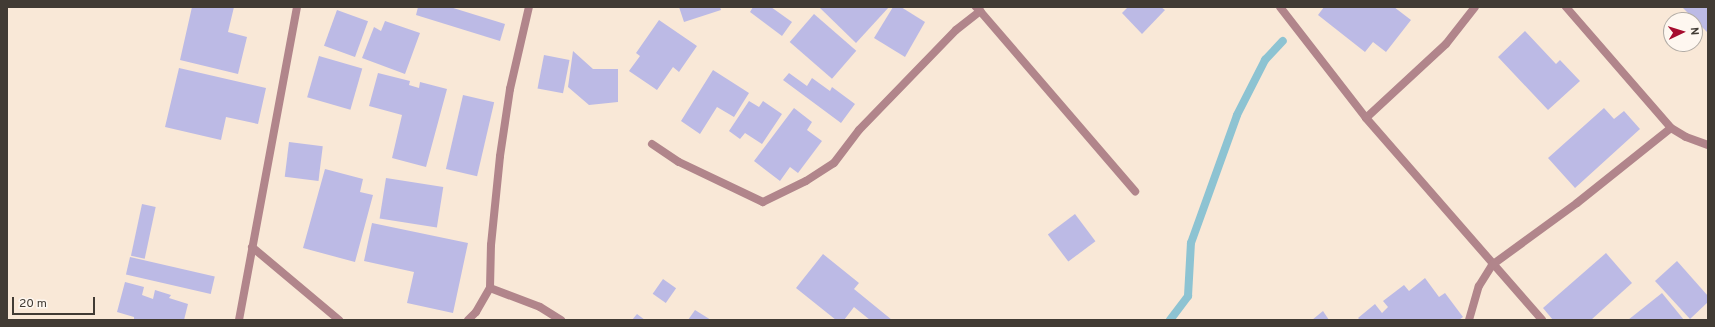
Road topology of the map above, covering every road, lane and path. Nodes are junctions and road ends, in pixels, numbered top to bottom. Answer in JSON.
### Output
{"nodes":[{"id":1,"x":297,"y":7,"type":"edge"},
{"id":2,"x":529,"y":7,"type":"edge"},
{"id":3,"x":1280,"y":7,"type":"edge"},
{"id":4,"x":1475,"y":7,"type":"edge"},
{"id":5,"x":1566,"y":7,"type":"edge"},
{"id":6,"x":978,"y":9,"type":"edge"},
{"id":7,"x":1366,"y":118,"type":"junction"},
{"id":8,"x":1671,"y":128,"type":"junction"},
{"id":9,"x":652,"y":144,"type":"dead end"},
{"id":10,"x":1708,"y":145,"type":"edge"},
{"id":11,"x":1135,"y":191,"type":"dead end"},
{"id":12,"x":252,"y":246,"type":"junction"},
{"id":13,"x":1492,"y":265,"type":"junction"},
{"id":14,"x":490,"y":288,"type":"junction"},
{"id":15,"x":239,"y":320,"type":"edge"},
{"id":16,"x":339,"y":320,"type":"edge"},
{"id":17,"x":468,"y":320,"type":"edge"},
{"id":18,"x":561,"y":320,"type":"edge"},
{"id":19,"x":1469,"y":320,"type":"edge"},
{"id":20,"x":1542,"y":320,"type":"edge"}],
"edges":[{"from":1,"to":12,"type":"street"},
{"from":2,"to":14,"type":"street"},
{"from":3,"to":7,"type":"street"},
{"from":4,"to":7,"type":"street"},
{"from":5,"to":8,"type":"street"},
{"from":6,"to":9,"type":"street"},
{"from":6,"to":11,"type":"street"},
{"from":7,"to":13,"type":"street"},
{"from":8,"to":10,"type":"street"},
{"from":8,"to":13,"type":"street"},
{"from":12,"to":15,"type":"street"},
{"from":12,"to":16,"type":"street"},
{"from":13,"to":19,"type":"street"},
{"from":13,"to":20,"type":"street"},
{"from":14,"to":17,"type":"street"},
{"from":14,"to":18,"type":"street"}]}
